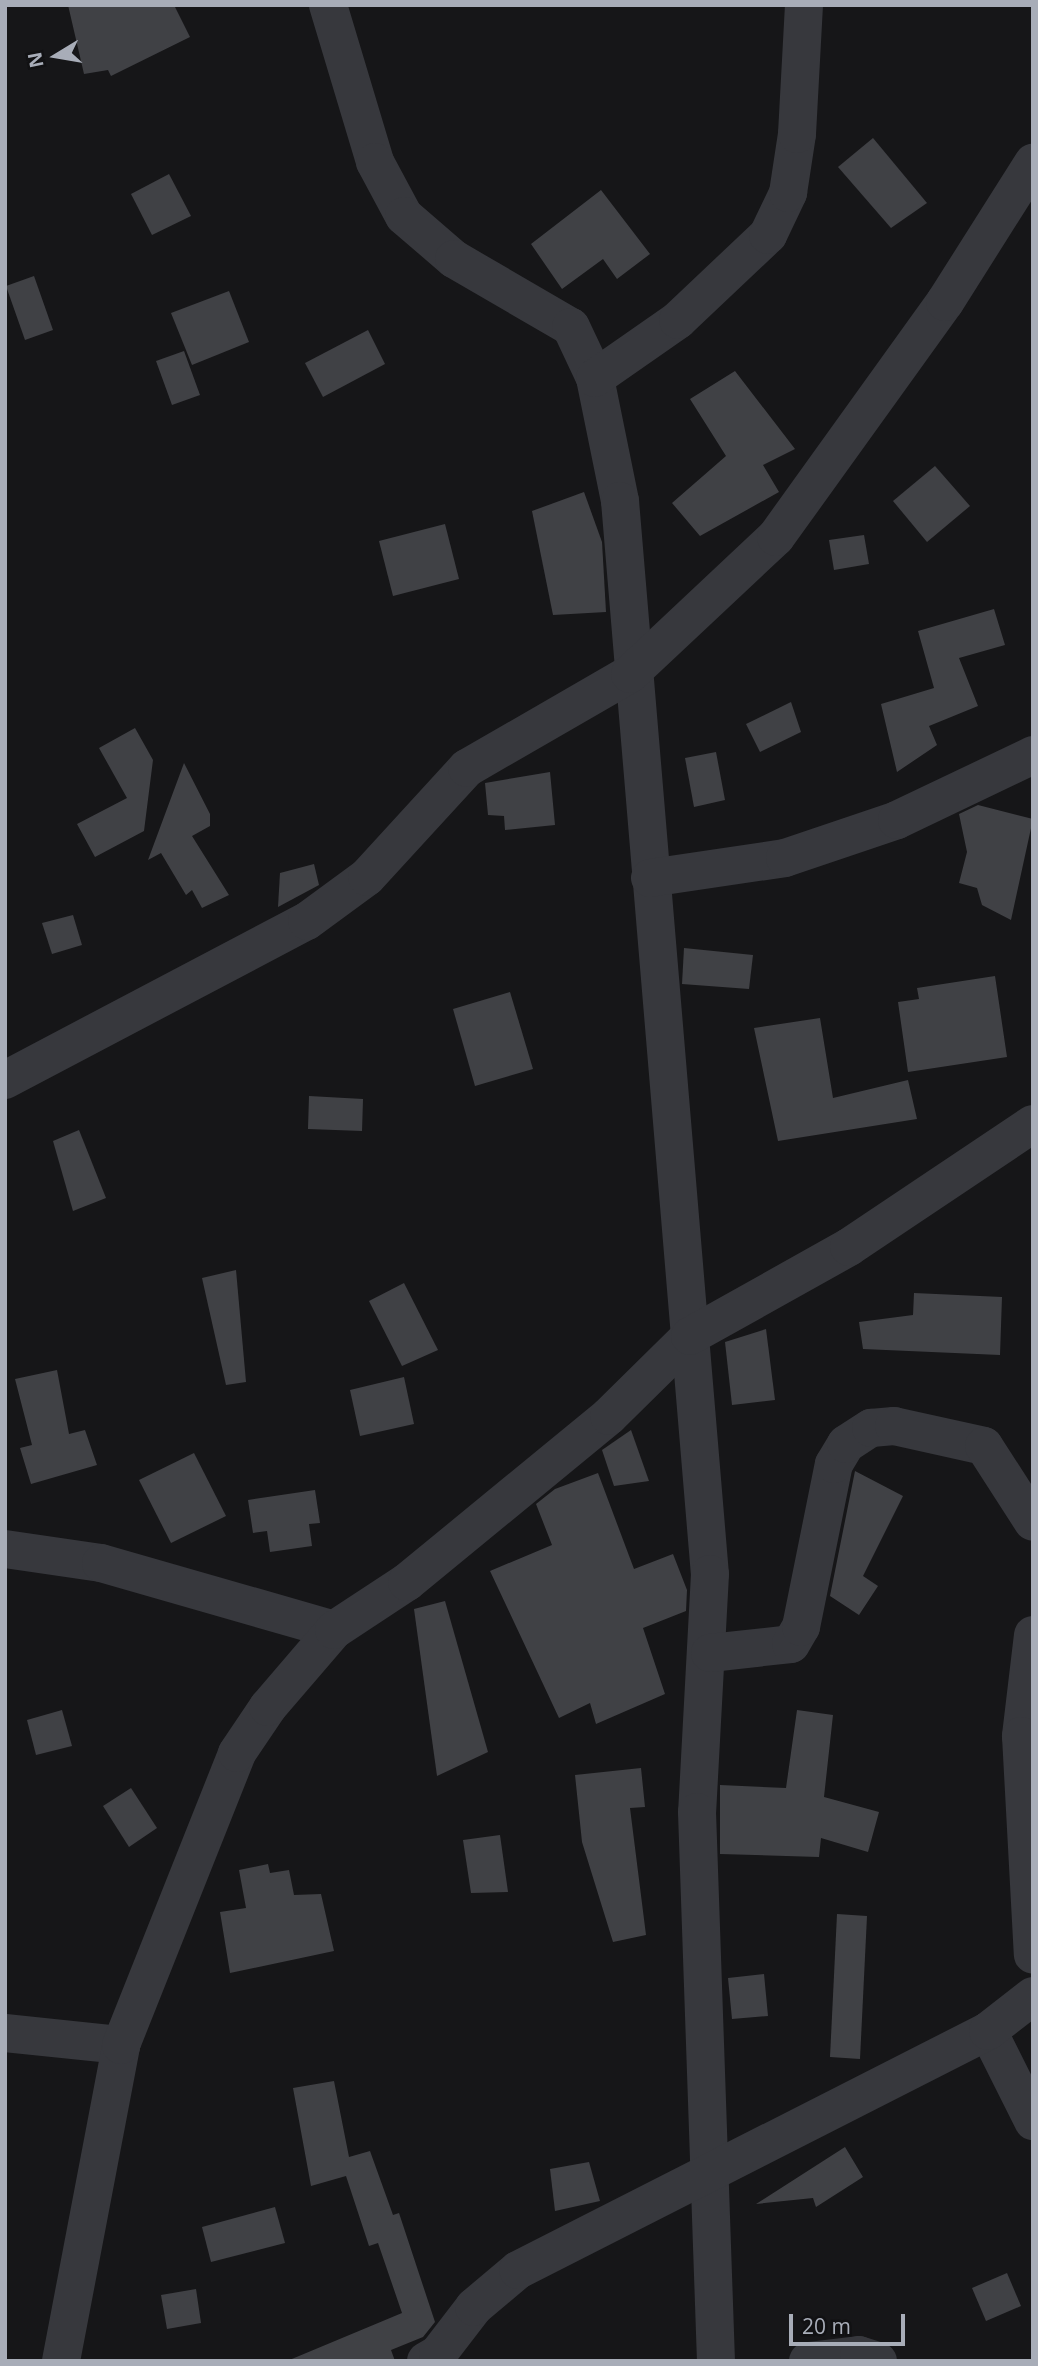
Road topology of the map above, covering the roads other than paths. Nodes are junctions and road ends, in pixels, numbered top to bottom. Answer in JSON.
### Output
{"nodes":[{"id":1,"x":328,"y":5,"type":"edge"},
{"id":2,"x":804,"y":5,"type":"edge"},
{"id":3,"x":1033,"y":163,"type":"edge"},
{"id":4,"x":595,"y":378,"type":"junction"},
{"id":5,"x":630,"y":674,"type":"junction"},
{"id":6,"x":1033,"y":755,"type":"edge"},
{"id":7,"x":650,"y":878,"type":"junction"},
{"id":8,"x":5,"y":1080,"type":"edge"},
{"id":9,"x":1033,"y":1124,"type":"edge"},
{"id":10,"x":690,"y":1336,"type":"junction"},
{"id":11,"x":1033,"y":1522,"type":"edge"},
{"id":12,"x":5,"y":1549,"type":"edge"},
{"id":13,"x":334,"y":1630,"type":"junction"},
{"id":14,"x":1033,"y":1635,"type":"edge"},
{"id":15,"x":710,"y":1653,"type":"junction"},
{"id":16,"x":1033,"y":1955,"type":"edge"},
{"id":17,"x":1033,"y":1996,"type":"edge"},
{"id":18,"x":988,"y":2031,"type":"junction"},
{"id":19,"x":5,"y":2033,"type":"edge"},
{"id":20,"x":121,"y":2045,"type":"junction"},
{"id":21,"x":1033,"y":2121,"type":"edge"},
{"id":22,"x":709,"y":2169,"type":"junction"},
{"id":23,"x":61,"y":2361,"type":"edge"},
{"id":24,"x":426,"y":2361,"type":"edge"},
{"id":25,"x":716,"y":2361,"type":"edge"},
{"id":26,"x":808,"y":2361,"type":"edge"},
{"id":27,"x":878,"y":2361,"type":"edge"}],
"edges":[{"from":1,"to":4,"type":"street"},
{"from":2,"to":4,"type":"street"},
{"from":3,"to":5,"type":"street"},
{"from":4,"to":5,"type":"street"},
{"from":5,"to":7,"type":"street"},
{"from":5,"to":8,"type":"street"},
{"from":6,"to":7,"type":"street"},
{"from":7,"to":10,"type":"street"},
{"from":9,"to":10,"type":"street"},
{"from":10,"to":13,"type":"street"},
{"from":10,"to":15,"type":"street"},
{"from":11,"to":15,"type":"street"},
{"from":12,"to":13,"type":"street"},
{"from":13,"to":20,"type":"street"},
{"from":14,"to":16,"type":"street"},
{"from":15,"to":22,"type":"street"},
{"from":17,"to":18,"type":"street"},
{"from":18,"to":21,"type":"street"},
{"from":18,"to":22,"type":"street"},
{"from":19,"to":20,"type":"street"},
{"from":20,"to":23,"type":"street"},
{"from":22,"to":24,"type":"street"},
{"from":22,"to":25,"type":"street"},
{"from":26,"to":27,"type":"street"}]}
